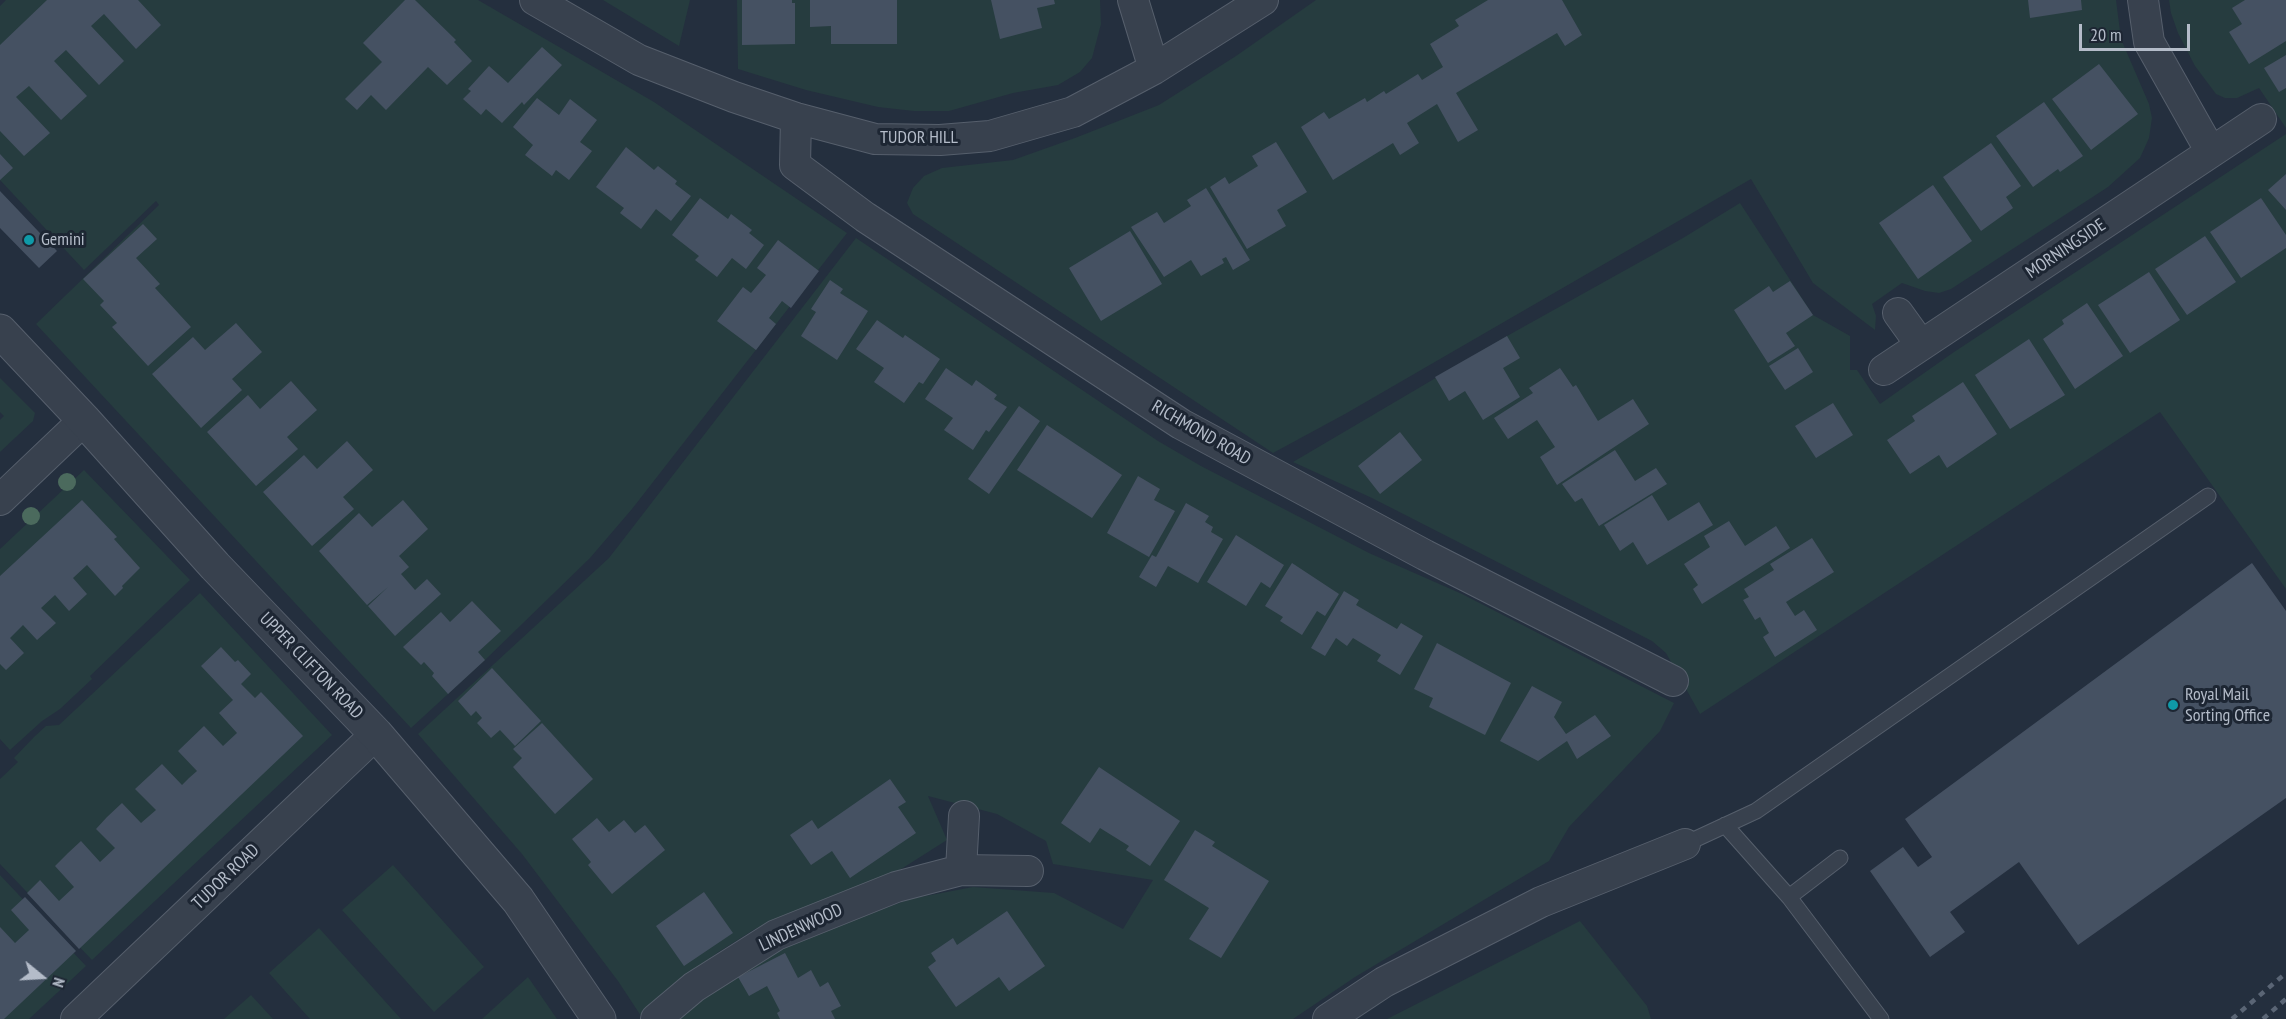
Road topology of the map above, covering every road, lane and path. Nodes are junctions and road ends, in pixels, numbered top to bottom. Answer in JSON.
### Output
{"nodes":[{"id":1,"x":535,"y":0,"type":"edge"},
{"id":2,"x":1133,"y":0,"type":"edge"},
{"id":3,"x":1263,"y":0,"type":"edge"},
{"id":4,"x":2143,"y":0,"type":"edge"},
{"id":5,"x":1154,"y":69,"type":"junction"},
{"id":6,"x":796,"y":118,"type":"junction"},
{"id":7,"x":2261,"y":118,"type":"dead end"},
{"id":8,"x":2211,"y":153,"type":"junction"},
{"id":9,"x":1898,"y":313,"type":"dead end"},
{"id":10,"x":0,"y":331,"type":"edge"},
{"id":11,"x":1921,"y":345,"type":"junction"},
{"id":12,"x":1884,"y":370,"type":"dead end"},
{"id":13,"x":84,"y":420,"type":"junction"},
{"id":14,"x":2208,"y":496,"type":"dead end"},
{"id":15,"x":0,"y":500,"type":"edge"},
{"id":16,"x":1673,"y":681,"type":"dead end"},
{"id":17,"x":376,"y":734,"type":"junction"},
{"id":18,"x":964,"y":816,"type":"dead end"},
{"id":19,"x":1725,"y":825,"type":"junction"},
{"id":20,"x":1684,"y":844,"type":"joint"},
{"id":21,"x":1840,"y":858,"type":"dead end"},
{"id":22,"x":961,"y":870,"type":"junction"},
{"id":23,"x":1028,"y":871,"type":"dead end"},
{"id":24,"x":1789,"y":897,"type":"junction"},
{"id":25,"x":76,"y":1019,"type":"edge"},
{"id":26,"x":599,"y":1019,"type":"edge"},
{"id":27,"x":656,"y":1019,"type":"edge"},
{"id":28,"x":1328,"y":1019,"type":"edge"},
{"id":29,"x":1881,"y":1019,"type":"edge"}],
"edges":[{"from":1,"to":6,"type":"street","name":"TUDOR HILL"},
{"from":2,"to":5,"type":"street"},
{"from":3,"to":5,"type":"street","name":"TUDOR HILL"},
{"from":4,"to":8,"type":"street"},
{"from":5,"to":6,"type":"street","name":"TUDOR HILL"},
{"from":6,"to":16,"type":"street","name":"RICHMOND ROAD"},
{"from":7,"to":8,"type":"street","name":"MORNINGSIDE"},
{"from":8,"to":11,"type":"street","name":"MORNINGSIDE"},
{"from":9,"to":11,"type":"street"},
{"from":10,"to":13,"type":"street","name":"UPPER CLIFTON ROAD"},
{"from":11,"to":12,"type":"street","name":"MORNINGSIDE"},
{"from":13,"to":15,"type":"street"},
{"from":13,"to":17,"type":"street","name":"UPPER CLIFTON ROAD"},
{"from":14,"to":19,"type":"lane"},
{"from":17,"to":25,"type":"street","name":"TUDOR ROAD"},
{"from":17,"to":26,"type":"street","name":"UPPER CLIFTON ROAD"},
{"from":18,"to":22,"type":"street"},
{"from":19,"to":20,"type":"lane"},
{"from":19,"to":24,"type":"lane"},
{"from":20,"to":28,"type":"street"},
{"from":21,"to":24,"type":"lane"},
{"from":22,"to":23,"type":"street","name":"LINDENWOOD"},
{"from":22,"to":27,"type":"street","name":"LINDENWOOD"},
{"from":24,"to":29,"type":"lane"}]}
